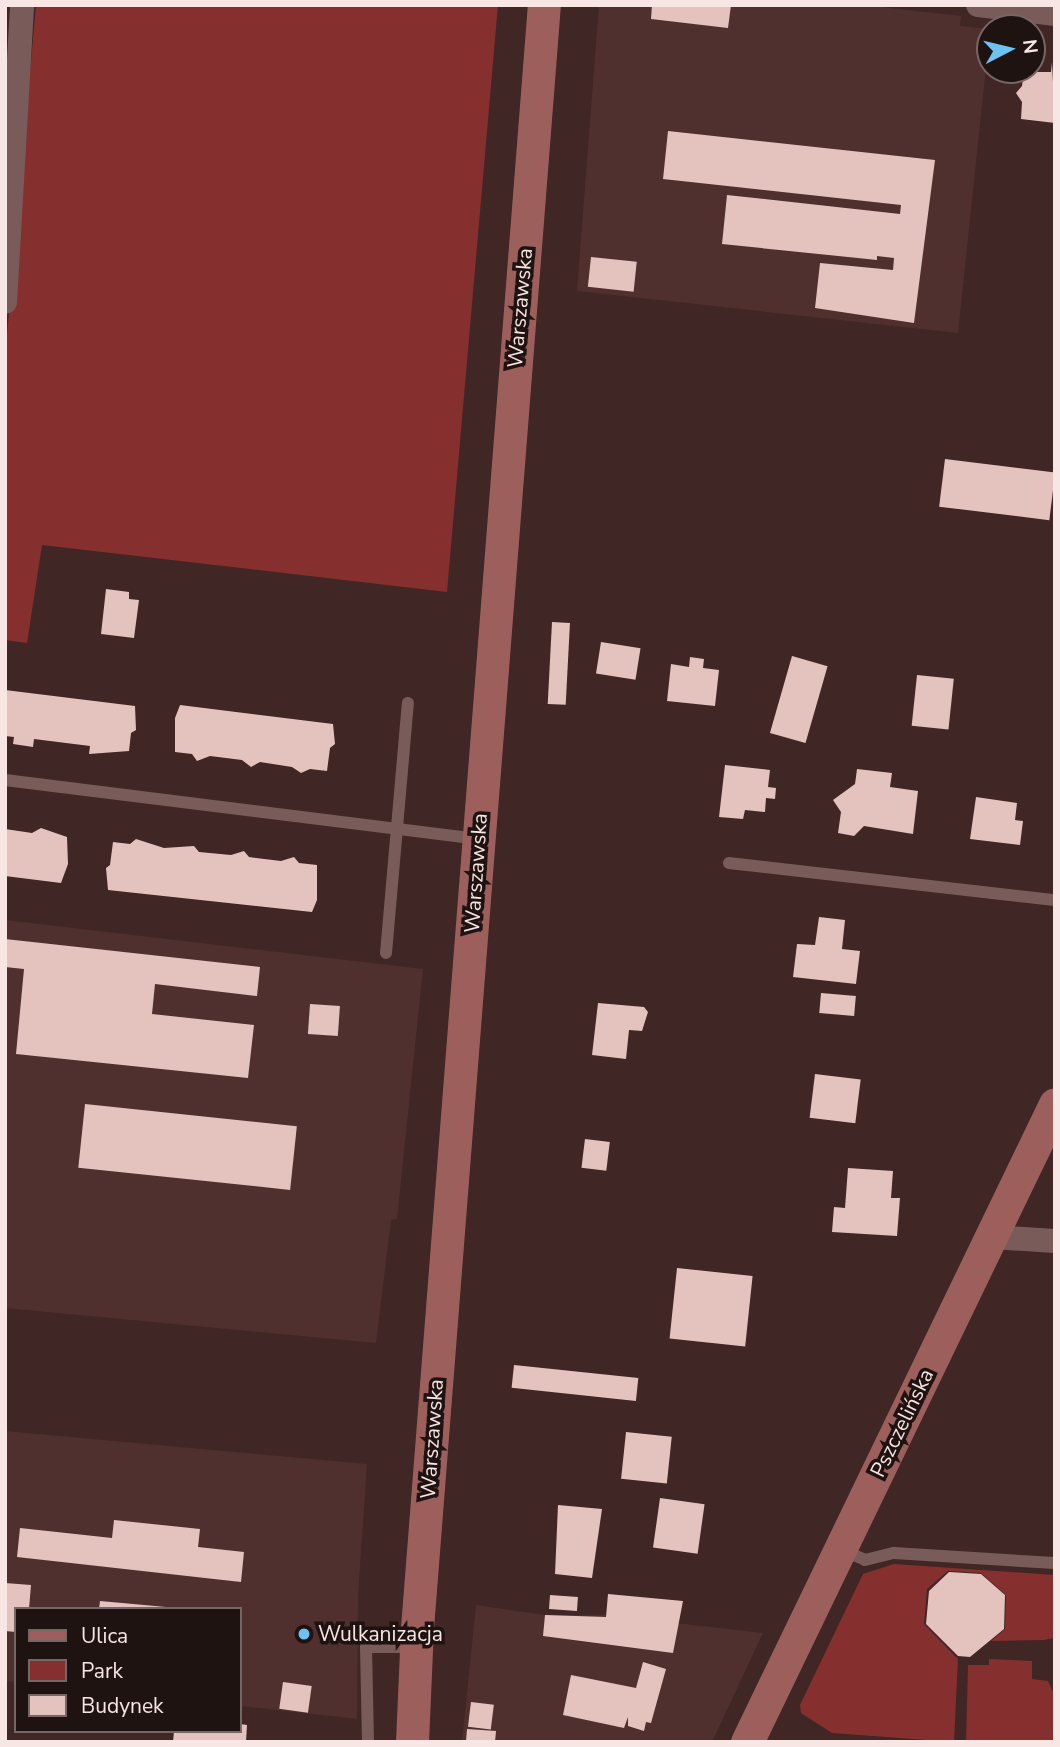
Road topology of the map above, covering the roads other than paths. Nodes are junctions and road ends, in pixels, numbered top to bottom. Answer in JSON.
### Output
{"nodes":[{"id":1,"x":22,"y":5,"type":"edge"},
{"id":2,"x":544,"y":5,"type":"edge"},
{"id":3,"x":978,"y":5,"type":"edge"},
{"id":4,"x":1055,"y":14,"type":"edge"},
{"id":5,"x":5,"y":302,"type":"edge"},
{"id":6,"x":408,"y":703,"type":"dead end"},
{"id":7,"x":5,"y":780,"type":"edge"},
{"id":8,"x":397,"y":829,"type":"junction"},
{"id":9,"x":478,"y":839,"type":"junction"},
{"id":10,"x":729,"y":863,"type":"dead end"},
{"id":11,"x":1055,"y":900,"type":"edge"},
{"id":12,"x":386,"y":953,"type":"dead end"},
{"id":13,"x":1055,"y":1104,"type":"edge"},
{"id":14,"x":991,"y":1237,"type":"junction"},
{"id":15,"x":1055,"y":1241,"type":"edge"},
{"id":16,"x":841,"y":1550,"type":"junction"},
{"id":17,"x":1055,"y":1563,"type":"edge"},
{"id":18,"x":416,"y":1647,"type":"junction"},
{"id":19,"x":368,"y":1742,"type":"edge"},
{"id":20,"x":412,"y":1742,"type":"edge"},
{"id":21,"x":747,"y":1742,"type":"edge"}],
"edges":[{"from":1,"to":5,"type":"street"},
{"from":2,"to":9,"type":"main road","name":"Warszawska"},
{"from":3,"to":4,"type":"street"},
{"from":6,"to":8,"type":"lane"},
{"from":7,"to":8,"type":"lane"},
{"from":8,"to":9,"type":"lane"},
{"from":8,"to":12,"type":"lane"},
{"from":9,"to":18,"type":"main road","name":"Warszawska"},
{"from":10,"to":11,"type":"lane"},
{"from":13,"to":14,"type":"main road","name":"Pszczelińska"},
{"from":14,"to":15,"type":"street"},
{"from":14,"to":16,"type":"main road","name":"Pszczelińska"},
{"from":16,"to":17,"type":"lane"},
{"from":16,"to":21,"type":"main road","name":"Pszczelińska"},
{"from":18,"to":19,"type":"lane"},
{"from":18,"to":20,"type":"main road","name":"Warszawska"}]}
